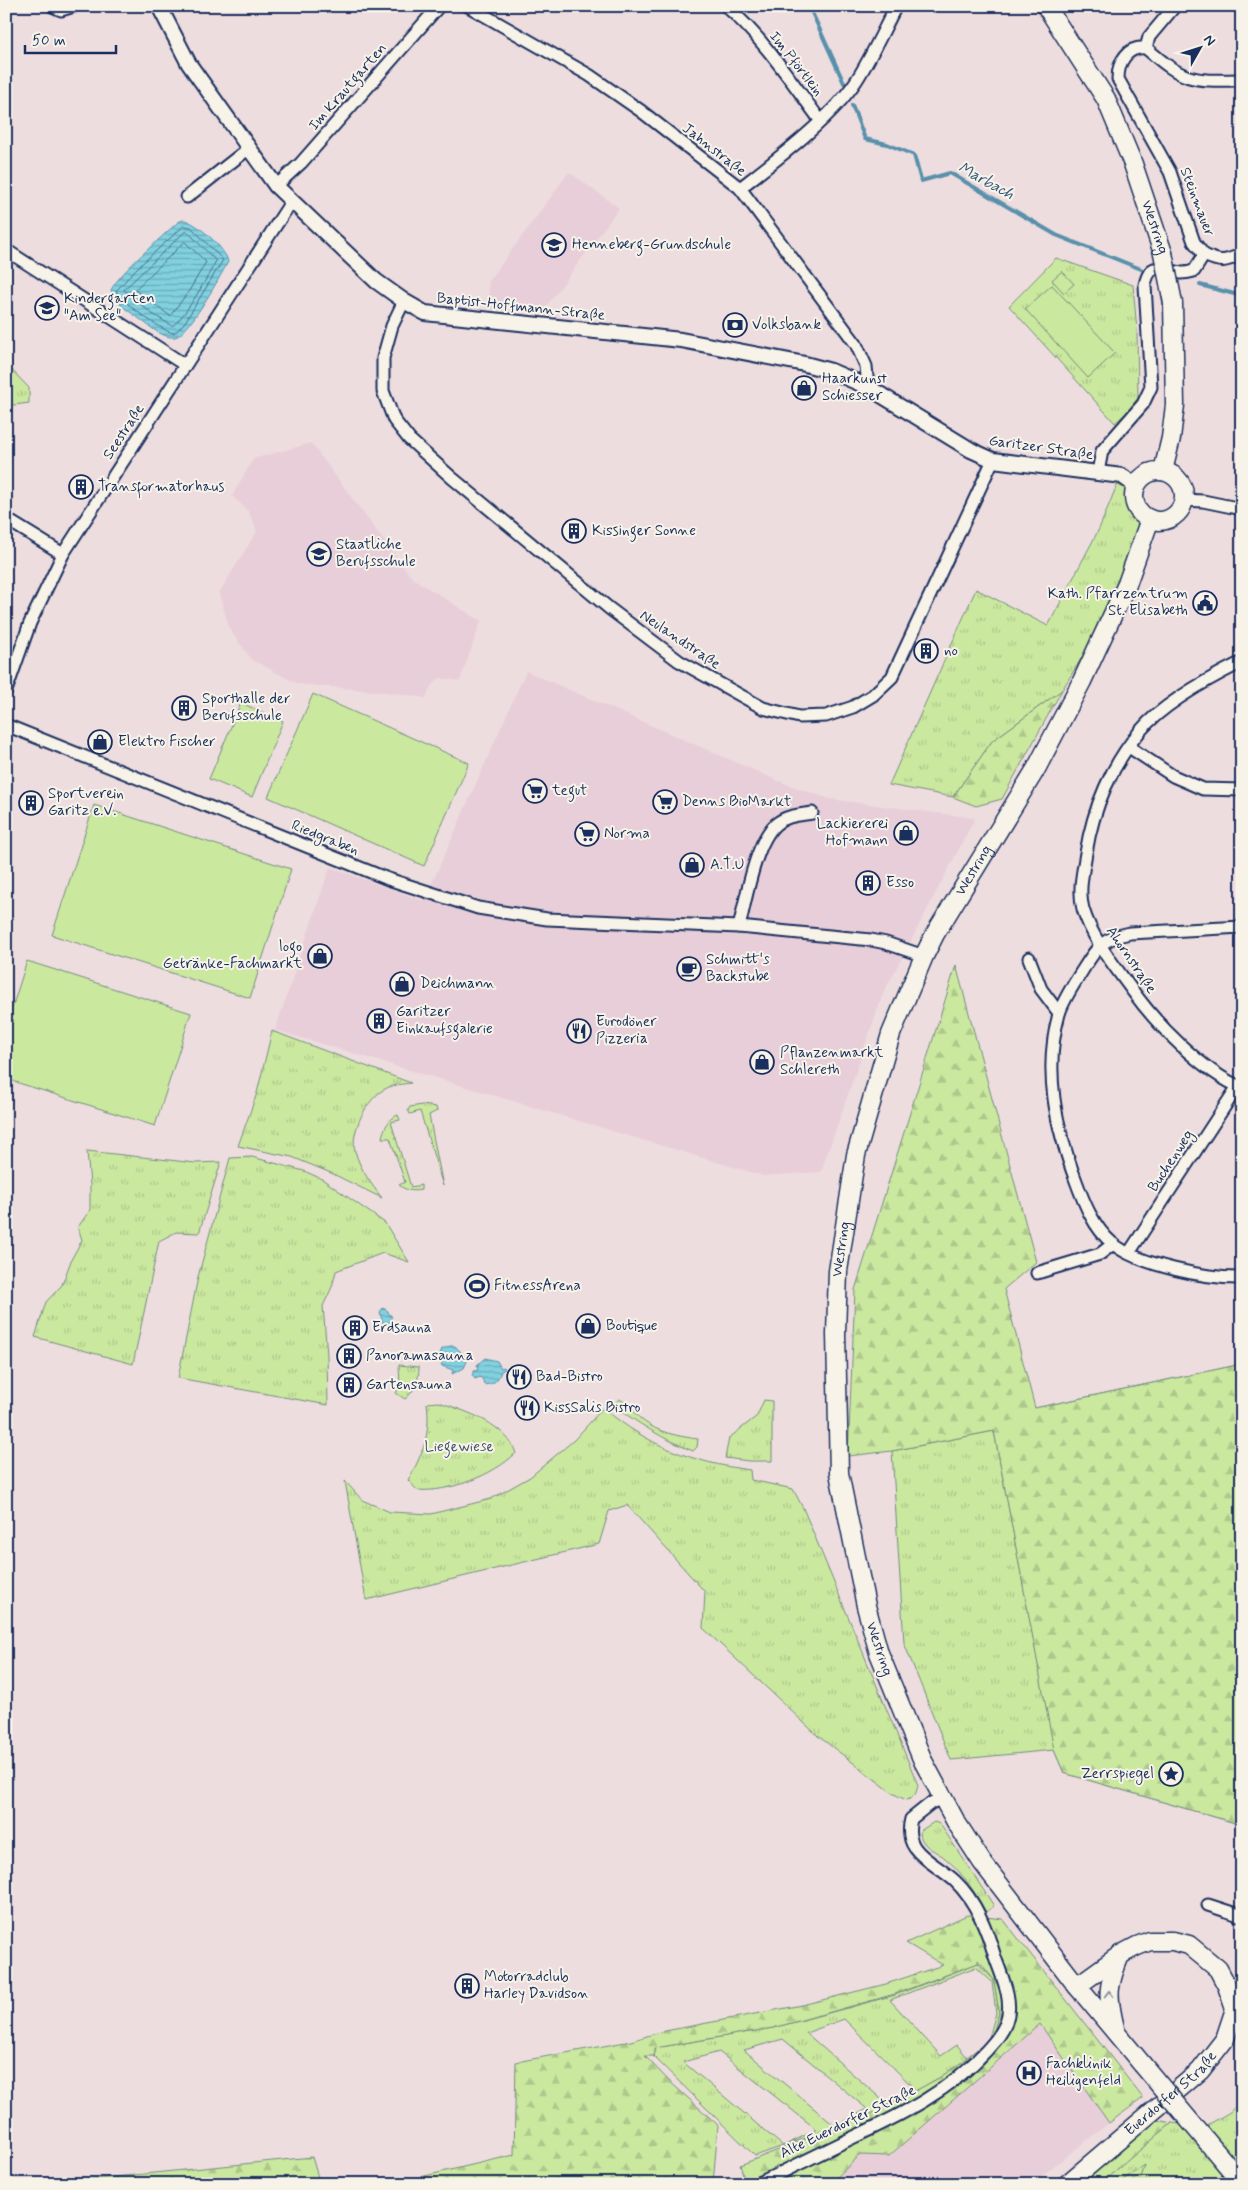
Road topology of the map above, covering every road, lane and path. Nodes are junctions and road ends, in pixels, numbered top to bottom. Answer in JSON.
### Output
{"nodes":[{"id":1,"x":52,"y":6,"type":"edge"},
{"id":2,"x":74,"y":6,"type":"edge"},
{"id":3,"x":159,"y":6,"type":"edge"},
{"id":4,"x":439,"y":6,"type":"edge"},
{"id":5,"x":468,"y":6,"type":"edge"},
{"id":6,"x":726,"y":6,"type":"edge"},
{"id":7,"x":896,"y":6,"type":"edge"},
{"id":8,"x":1046,"y":6,"type":"edge"},
{"id":9,"x":1175,"y":6,"type":"edge"},
{"id":10,"x":1146,"y":48,"type":"junction"},
{"id":11,"x":1242,"y":80,"type":"edge"},
{"id":12,"x":820,"y":120,"type":"junction"},
{"id":13,"x":248,"y":149,"type":"junction"},
{"id":14,"x":276,"y":186,"type":"junction"},
{"id":15,"x":740,"y":188,"type":"junction"},
{"id":16,"x":187,"y":197,"type":"dead end"},
{"id":17,"x":291,"y":202,"type":"junction"},
{"id":18,"x":6,"y":250,"type":"edge"},
{"id":19,"x":1242,"y":254,"type":"edge"},
{"id":20,"x":1204,"y":255,"type":"junction"},
{"id":21,"x":404,"y":301,"type":"junction"},
{"id":22,"x":185,"y":365,"type":"junction"},
{"id":23,"x":868,"y":387,"type":"junction"},
{"id":24,"x":993,"y":460,"type":"junction"},
{"id":25,"x":1163,"y":471,"type":"junction"},
{"id":26,"x":1098,"y":472,"type":"junction"},
{"id":27,"x":1136,"y":486,"type":"junction"},
{"id":28,"x":1183,"y":500,"type":"junction"},
{"id":29,"x":1242,"y":509,"type":"edge"},
{"id":30,"x":6,"y":519,"type":"edge"},
{"id":31,"x":1150,"y":519,"type":"junction"},
{"id":32,"x":63,"y":554,"type":"junction"},
{"id":33,"x":1242,"y":662,"type":"edge"},
{"id":34,"x":6,"y":691,"type":"edge"},
{"id":35,"x":6,"y":725,"type":"edge"},
{"id":36,"x":1129,"y":747,"type":"junction"},
{"id":37,"x":1242,"y":790,"type":"edge"},
{"id":38,"x":812,"y":814,"type":"dead end"},
{"id":39,"x":739,"y":927,"type":"junction"},
{"id":40,"x":1242,"y":928,"type":"edge"},
{"id":41,"x":1100,"y":944,"type":"junction"},
{"id":42,"x":924,"y":956,"type":"junction"},
{"id":43,"x":1029,"y":958,"type":"dead end"},
{"id":44,"x":1059,"y":1013,"type":"junction"},
{"id":45,"x":1240,"y":1087,"type":"edge"},
{"id":46,"x":1113,"y":1244,"type":"junction"},
{"id":47,"x":1129,"y":1253,"type":"junction"},
{"id":48,"x":1037,"y":1273,"type":"dead end"},
{"id":49,"x":1242,"y":1278,"type":"edge"},
{"id":50,"x":943,"y":1798,"type":"junction"},
{"id":51,"x":1208,"y":1905,"type":"dead end"},
{"id":52,"x":1242,"y":1916,"type":"edge"},
{"id":53,"x":1120,"y":1955,"type":"junction"},
{"id":54,"x":1077,"y":1986,"type":"junction"},
{"id":55,"x":1238,"y":2009,"type":"edge"},
{"id":56,"x":1116,"y":2033,"type":"junction"},
{"id":57,"x":1242,"y":2183,"type":"edge"},
{"id":58,"x":757,"y":2184,"type":"edge"},
{"id":59,"x":1067,"y":2184,"type":"edge"}],
"edges":[{"from":1,"to":2,"type":"street"},
{"from":3,"to":13,"type":"street","name":"Baptist-Hoffmann-Straße"},
{"from":4,"to":14,"type":"street","name":"Im Krautgarten"},
{"from":5,"to":15,"type":"street","name":"Jahnstraße"},
{"from":6,"to":12,"type":"street","name":"Im Pförtlein"},
{"from":7,"to":12,"type":"street"},
{"from":8,"to":25,"type":"main road","name":"Westring","bridge":true},
{"from":9,"to":10,"type":"street"},
{"from":10,"to":11,"type":"street"},
{"from":10,"to":20,"type":"street","name":"Steinmauer"},
{"from":12,"to":15,"type":"street"},
{"from":13,"to":14,"type":"street","name":"Baptist-Hoffmann-Straße"},
{"from":13,"to":16,"type":"street"},
{"from":14,"to":17,"type":"street","name":"Baptist-Hoffmann-Straße"},
{"from":15,"to":23,"type":"street","name":"Jahnstraße"},
{"from":17,"to":21,"type":"street","name":"Baptist-Hoffmann-Straße"},
{"from":17,"to":22,"type":"street","name":"Seestraße"},
{"from":18,"to":22,"type":"street"},
{"from":19,"to":20,"type":"street"},
{"from":20,"to":26,"type":"street","name":"Steinmauer"},
{"from":21,"to":23,"type":"street","name":"Baptist-Hoffmann-Straße"},
{"from":21,"to":24,"type":"street","name":"Neulandstraße"},
{"from":22,"to":32,"type":"street","name":"Seestraße"},
{"from":23,"to":24,"type":"street","name":"Garitzer Straße"},
{"from":24,"to":26,"type":"street","name":"Garitzer Straße"},
{"from":25,"to":27,"type":"main road"},
{"from":25,"to":28,"type":"main road"},
{"from":26,"to":27,"type":"street","name":"Garitzer Straße"},
{"from":27,"to":31,"type":"main road"},
{"from":28,"to":29,"type":"street"},
{"from":28,"to":31,"type":"main road"},
{"from":30,"to":32,"type":"street"},
{"from":31,"to":42,"type":"main road","name":"Westring"},
{"from":32,"to":34,"type":"street","name":"Seestraße"},
{"from":33,"to":36,"type":"street","name":"Ahornstraße"},
{"from":35,"to":39,"type":"street","name":"Riedgraben"},
{"from":36,"to":37,"type":"street"},
{"from":36,"to":41,"type":"street","name":"Ahornstraße"},
{"from":38,"to":39,"type":"street"},
{"from":39,"to":42,"type":"street","name":"Riedgraben"},
{"from":40,"to":41,"type":"street"},
{"from":41,"to":44,"type":"street"},
{"from":41,"to":45,"type":"street","name":"Ahornstraße"},
{"from":42,"to":50,"type":"main road","name":"Westring"},
{"from":43,"to":44,"type":"street"},
{"from":44,"to":46,"type":"street"},
{"from":45,"to":47,"type":"street","name":"Buchenweg"},
{"from":46,"to":47,"type":"street"},
{"from":46,"to":48,"type":"street"},
{"from":47,"to":49,"type":"street"},
{"from":50,"to":54,"type":"main road","name":"Westring"},
{"from":50,"to":58,"type":"street","name":"Alte Euerdorfer Straße"},
{"from":51,"to":52,"type":"street"},
{"from":53,"to":54,"type":"main road","name":"Euerdorfer Straße"},
{"from":53,"to":55,"type":"main road","name":"Euerdorfer Straße"},
{"from":56,"to":53,"type":"main road","one_way":true},
{"from":54,"to":56,"type":"main road","name":"Westring"},
{"from":55,"to":59,"type":"main road","name":"Euerdorfer Straße"},
{"from":56,"to":57,"type":"main road","name":"Westring","bridge":true}]}
